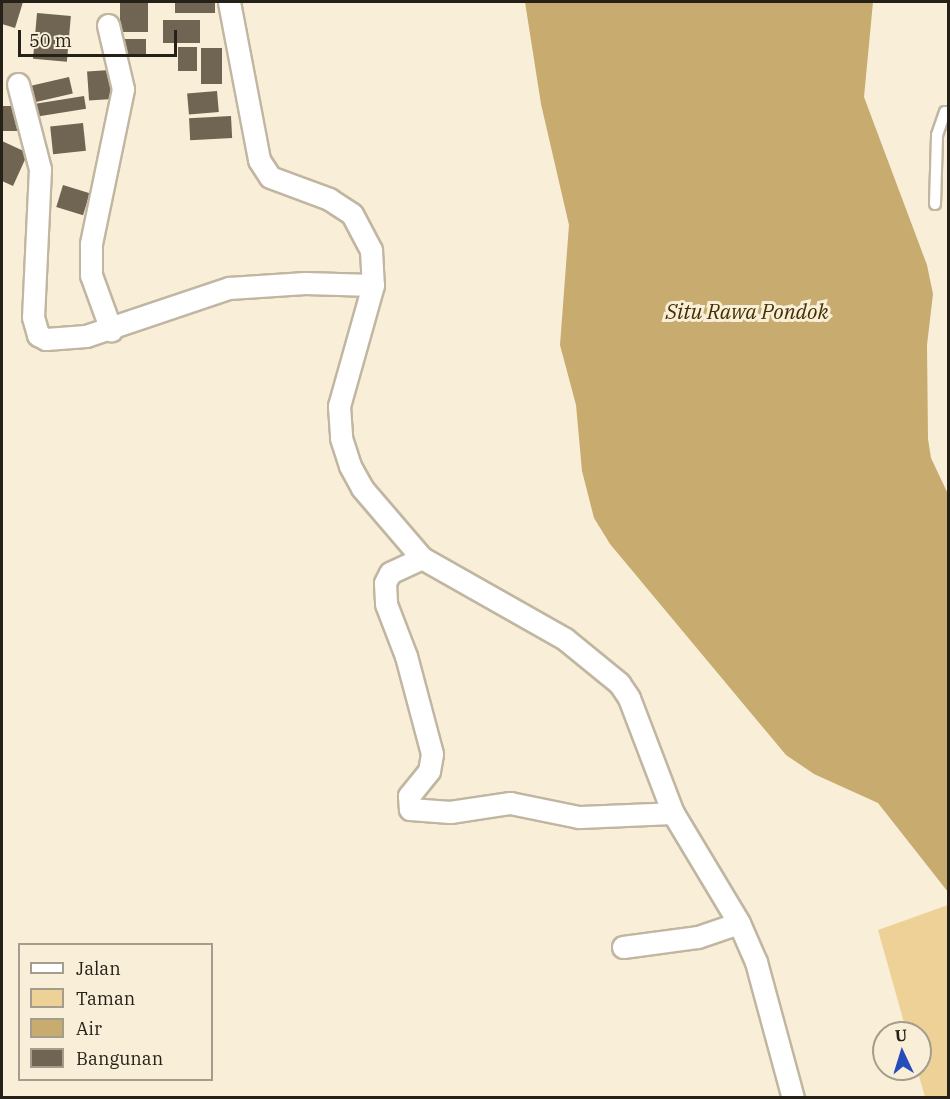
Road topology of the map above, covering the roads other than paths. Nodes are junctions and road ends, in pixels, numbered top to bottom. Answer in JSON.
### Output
{"nodes":[{"id":1,"x":229,"y":2,"type":"edge"},
{"id":2,"x":108,"y":25,"type":"dead end"},
{"id":3,"x":18,"y":84,"type":"dead end"},
{"id":4,"x":948,"y":112,"type":"edge"},
{"id":5,"x":935,"y":204,"type":"dead end"},
{"id":6,"x":374,"y":285,"type":"junction"},
{"id":7,"x":111,"y":330,"type":"junction"},
{"id":8,"x":422,"y":558,"type":"junction"},
{"id":9,"x":673,"y":813,"type":"junction"},
{"id":10,"x":739,"y":923,"type":"junction"},
{"id":11,"x":623,"y":947,"type":"dead end"},
{"id":12,"x":794,"y":1098,"type":"edge"}],
"edges":[{"from":1,"to":6,"type":"street"},
{"from":2,"to":7,"type":"street"},
{"from":3,"to":7,"type":"street"},
{"from":4,"to":5,"type":"lane"},
{"from":6,"to":7,"type":"street"},
{"from":6,"to":8,"type":"street"},
{"from":8,"to":9,"type":"street"},
{"from":8,"to":9,"type":"street"},
{"from":9,"to":10,"type":"street"},
{"from":10,"to":11,"type":"street"},
{"from":10,"to":12,"type":"street"}]}
